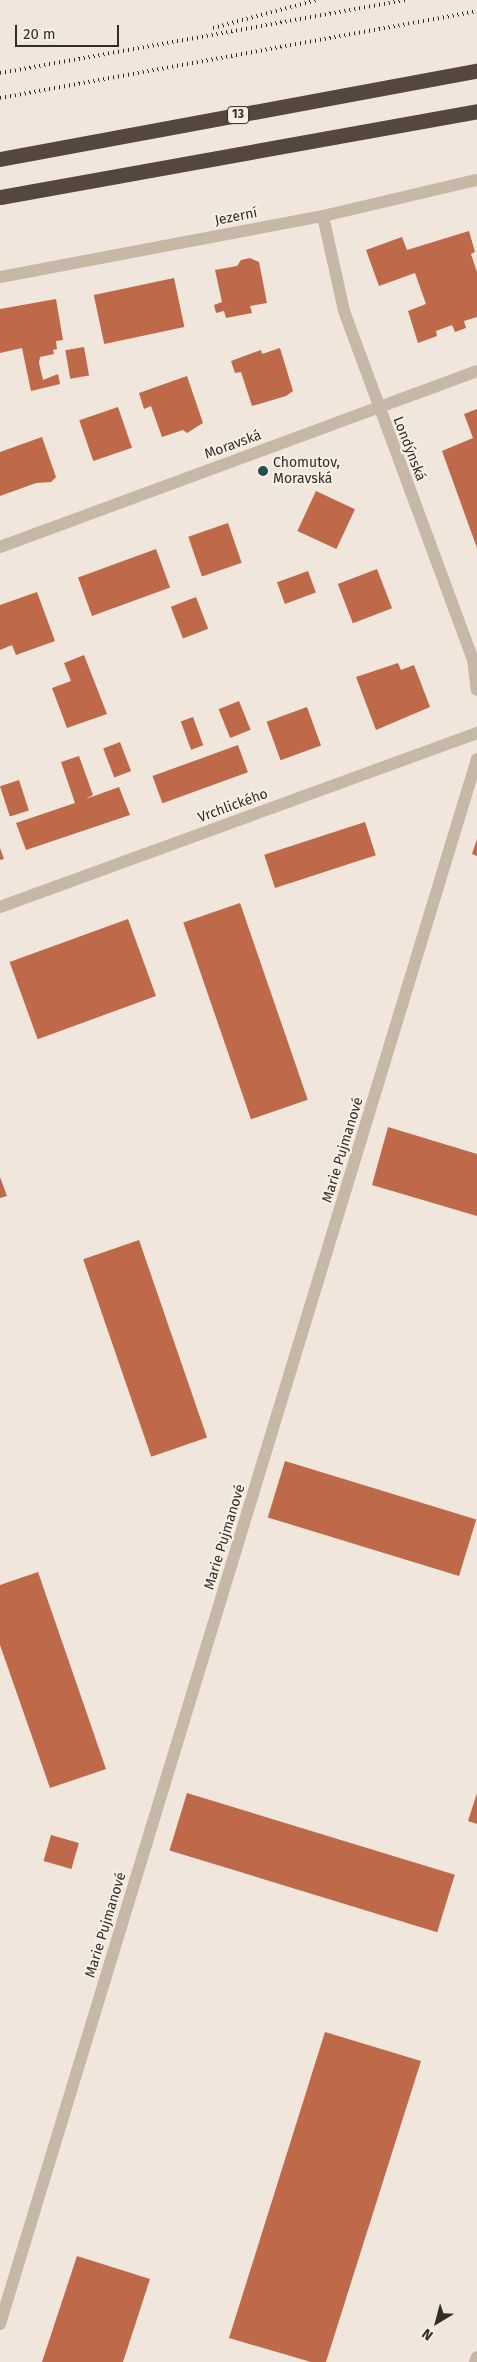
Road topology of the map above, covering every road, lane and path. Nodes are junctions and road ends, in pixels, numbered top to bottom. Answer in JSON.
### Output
{"nodes":[{"id":1,"x":477,"y":71,"type":"edge"},
{"id":2,"x":477,"y":111,"type":"edge"},
{"id":3,"x":0,"y":159,"type":"edge"},
{"id":4,"x":477,"y":180,"type":"edge"},
{"id":5,"x":0,"y":197,"type":"edge"},
{"id":6,"x":323,"y":216,"type":"junction"},
{"id":7,"x":0,"y":277,"type":"edge"},
{"id":8,"x":477,"y":371,"type":"edge"},
{"id":9,"x":377,"y":408,"type":"junction"},
{"id":10,"x":0,"y":547,"type":"edge"},
{"id":11,"x":477,"y":690,"type":"edge"},
{"id":12,"x":477,"y":734,"type":"edge"},
{"id":13,"x":477,"y":759,"type":"edge"},
{"id":14,"x":0,"y":907,"type":"edge"},
{"id":15,"x":5,"y":2289,"type":"edge"},
{"id":16,"x":0,"y":2324,"type":"edge"},
{"id":17,"x":477,"y":2357,"type":"edge"},
{"id":18,"x":475,"y":2362,"type":"edge"}],
"edges":[{"from":1,"to":3,"type":"highway","number":"13"},
{"from":2,"to":5,"type":"highway"},
{"from":4,"to":6,"type":"street","name":"Jezerní"},
{"from":6,"to":7,"type":"street","name":"Jezerní"},
{"from":6,"to":9,"type":"street","name":"Londýnská"},
{"from":8,"to":9,"type":"street","name":"Moravská"},
{"from":9,"to":10,"type":"street","name":"Moravská"},
{"from":9,"to":11,"type":"street","name":"Londýnská"},
{"from":12,"to":14,"type":"street","name":"Vrchlického"},
{"from":13,"to":15,"type":"street","name":"Marie Pujmanové"},
{"from":15,"to":16,"type":"street","name":"Marie Pujmanové"},
{"from":17,"to":18,"type":"street"}]}
